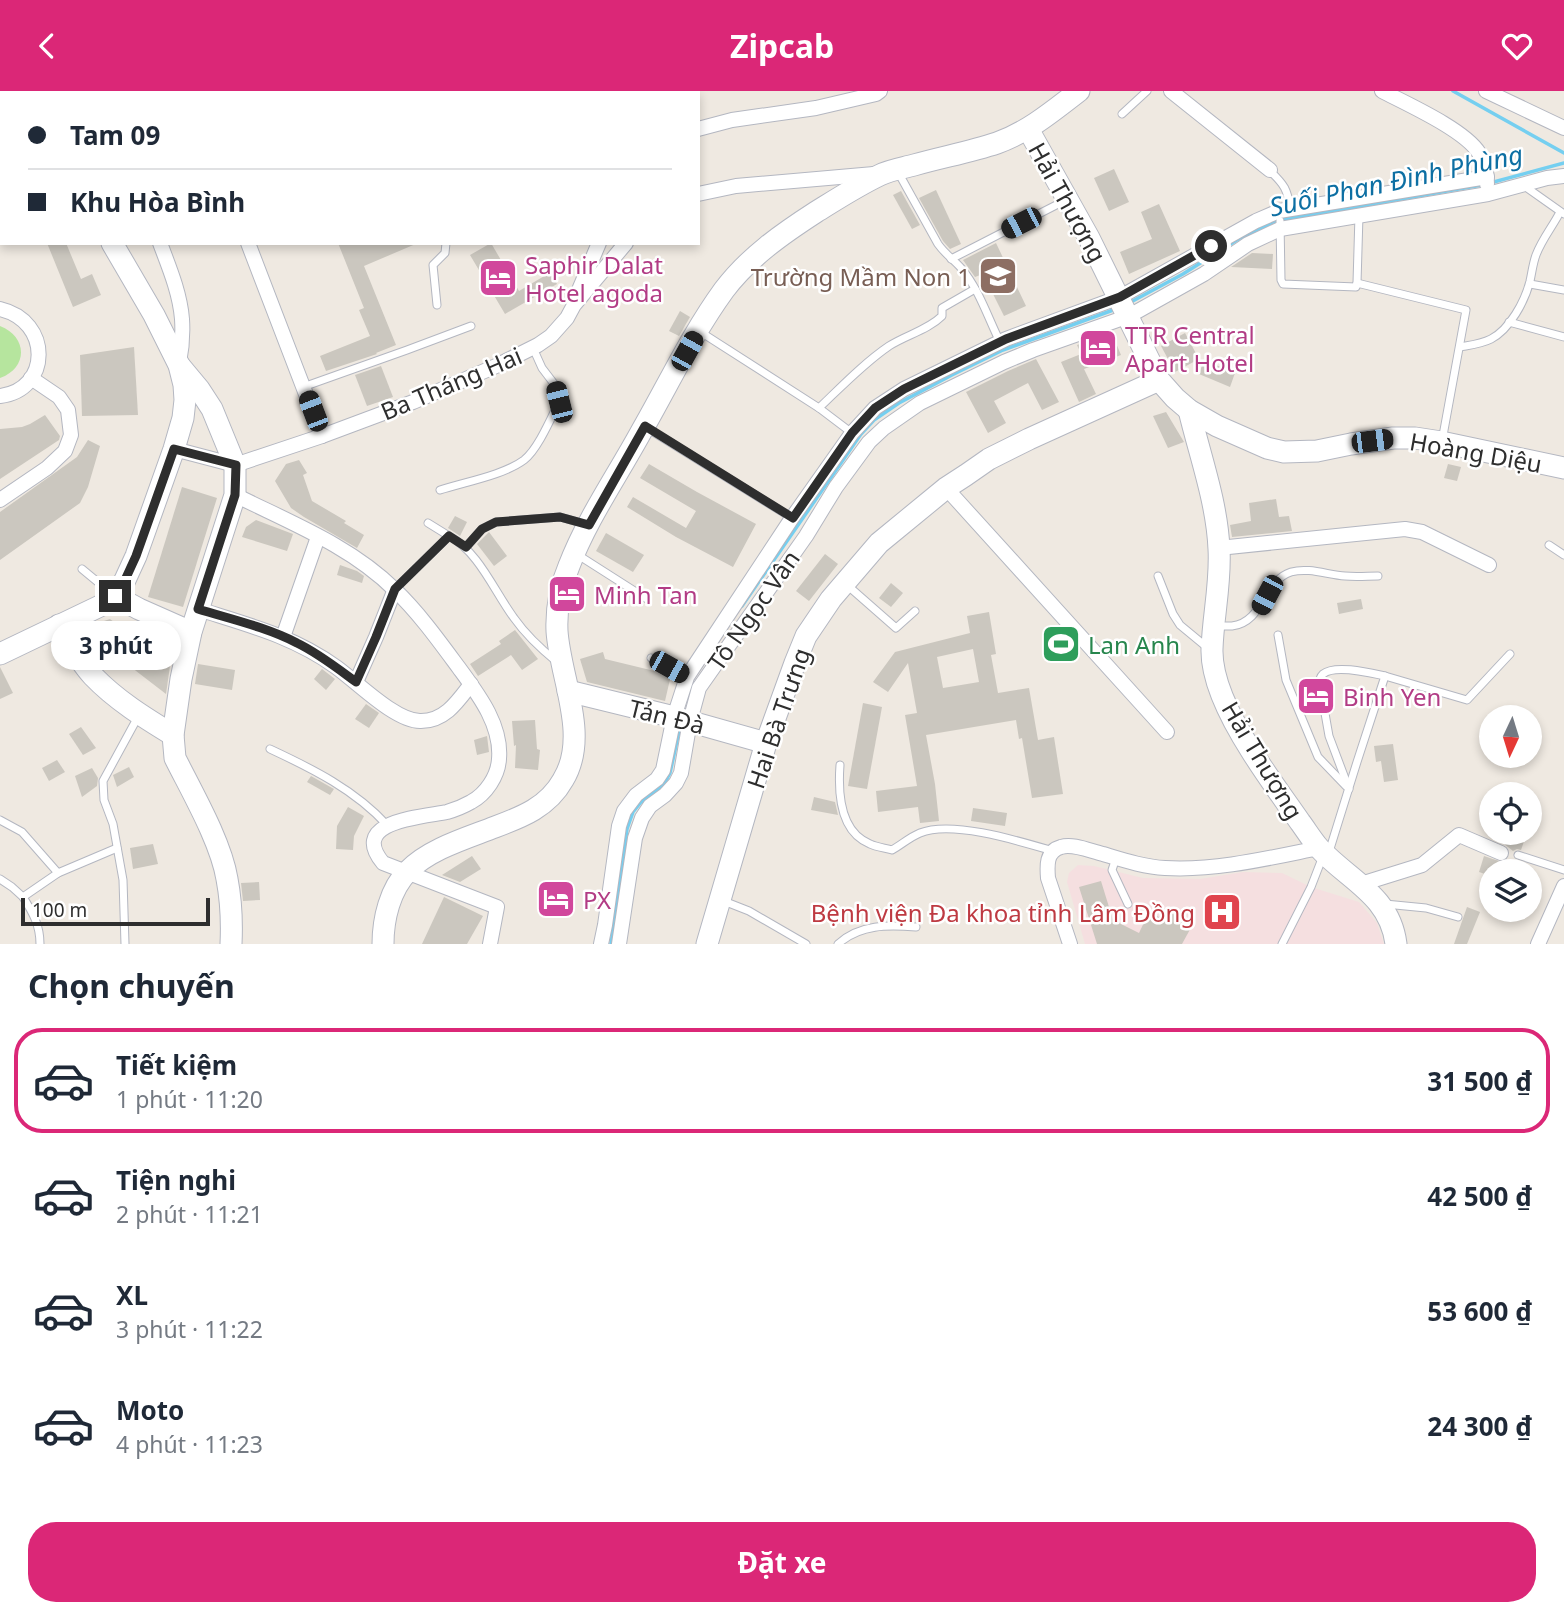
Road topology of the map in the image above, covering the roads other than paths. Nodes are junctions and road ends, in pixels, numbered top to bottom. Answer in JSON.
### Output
{"nodes":[{"id":1,"x":880,"y":91,"type":"edge"},
{"id":2,"x":1079,"y":91,"type":"edge"},
{"id":3,"x":1147,"y":91,"type":"edge"},
{"id":4,"x":1171,"y":91,"type":"edge"},
{"id":5,"x":1382,"y":91,"type":"edge"},
{"id":6,"x":1486,"y":91,"type":"edge"},
{"id":7,"x":1122,"y":114,"type":"dead end"},
{"id":8,"x":700,"y":128,"type":"edge"},
{"id":9,"x":1564,"y":128,"type":"edge"},
{"id":10,"x":1028,"y":129,"type":"junction"},
{"id":11,"x":1270,"y":170,"type":"joint"},
{"id":12,"x":890,"y":171,"type":"junction"},
{"id":13,"x":1564,"y":176,"type":"edge"},
{"id":14,"x":1522,"y":185,"type":"junction"},
{"id":15,"x":1487,"y":187,"type":"junction"},
{"id":16,"x":700,"y":194,"type":"edge"},
{"id":17,"x":1068,"y":199,"type":"junction"},
{"id":18,"x":1562,"y":213,"type":"edge"},
{"id":19,"x":1359,"y":215,"type":"junction"},
{"id":20,"x":1282,"y":217,"type":"junction"},
{"id":21,"x":113,"y":245,"type":"edge"},
{"id":22,"x":161,"y":245,"type":"edge"},
{"id":23,"x":249,"y":245,"type":"edge"},
{"id":24,"x":446,"y":245,"type":"edge"},
{"id":25,"x":598,"y":245,"type":"edge"},
{"id":26,"x":624,"y":245,"type":"edge"},
{"id":27,"x":951,"y":259,"type":"junction"},
{"id":28,"x":1357,"y":283,"type":"junction"},
{"id":29,"x":1530,"y":284,"type":"junction"},
{"id":30,"x":975,"y":289,"type":"junction"},
{"id":31,"x":1564,"y":290,"type":"edge"},
{"id":32,"x":438,"y":305,"type":"dead end"},
{"id":33,"x":574,"y":305,"type":"junction"},
{"id":34,"x":1124,"y":307,"type":"junction"},
{"id":35,"x":0,"y":309,"type":"edge"},
{"id":36,"x":1509,"y":322,"type":"junction"},
{"id":37,"x":471,"y":326,"type":"dead end"},
{"id":38,"x":698,"y":330,"type":"junction"},
{"id":39,"x":1564,"y":337,"type":"edge"},
{"id":40,"x":1000,"y":342,"type":"junction"},
{"id":41,"x":1460,"y":347,"type":"junction"},
{"id":42,"x":533,"y":348,"type":"junction"},
{"id":43,"x":179,"y":365,"type":"junction"},
{"id":44,"x":31,"y":378,"type":"junction"},
{"id":45,"x":1159,"y":380,"type":"junction"},
{"id":46,"x":303,"y":387,"type":"junction"},
{"id":47,"x":0,"y":396,"type":"edge"},
{"id":48,"x":819,"y":408,"type":"junction"},
{"id":49,"x":1189,"y":410,"type":"junction"},
{"id":50,"x":645,"y":426,"type":"junction"},
{"id":51,"x":852,"y":433,"type":"junction"},
{"id":52,"x":322,"y":436,"type":"junction"},
{"id":53,"x":1441,"y":442,"type":"junction"},
{"id":54,"x":174,"y":449,"type":"junction"},
{"id":55,"x":236,"y":465,"type":"junction"},
{"id":56,"x":1564,"y":468,"type":"edge"},
{"id":57,"x":946,"y":488,"type":"junction"},
{"id":58,"x":440,"y":490,"type":"dead end"},
{"id":59,"x":235,"y":495,"type":"junction"},
{"id":60,"x":0,"y":500,"type":"edge"},
{"id":61,"x":793,"y":518,"type":"junction"},
{"id":62,"x":428,"y":523,"type":"dead end"},
{"id":63,"x":589,"y":525,"type":"junction"},
{"id":64,"x":449,"y":536,"type":"junction"},
{"id":65,"x":318,"y":537,"type":"junction"},
{"id":66,"x":1549,"y":545,"type":"dead end"},
{"id":67,"x":1219,"y":548,"type":"junction"},
{"id":68,"x":468,"y":550,"type":"junction"},
{"id":69,"x":574,"y":553,"type":"junction"},
{"id":70,"x":1564,"y":555,"type":"edge"},
{"id":71,"x":1489,"y":565,"type":"dead end"},
{"id":72,"x":82,"y":569,"type":"dead end"},
{"id":73,"x":1158,"y":576,"type":"dead end"},
{"id":74,"x":1378,"y":576,"type":"dead end"},
{"id":75,"x":844,"y":582,"type":"junction"},
{"id":76,"x":395,"y":589,"type":"junction"},
{"id":77,"x":115,"y":596,"type":"junction"},
{"id":78,"x":647,"y":600,"type":"dead end"},
{"id":79,"x":198,"y":609,"type":"junction"},
{"id":80,"x":915,"y":611,"type":"dead end"},
{"id":81,"x":59,"y":625,"type":"junction"},
{"id":82,"x":1215,"y":626,"type":"junction"},
{"id":83,"x":191,"y":632,"type":"junction"},
{"id":84,"x":1278,"y":635,"type":"dead end"},
{"id":85,"x":284,"y":637,"type":"junction"},
{"id":86,"x":1212,"y":652,"type":"junction"},
{"id":87,"x":0,"y":654,"type":"edge"},
{"id":88,"x":1510,"y":654,"type":"dead end"},
{"id":89,"x":652,"y":658,"type":"dead end"},
{"id":90,"x":563,"y":667,"type":"junction"},
{"id":91,"x":1385,"y":676,"type":"junction"},
{"id":92,"x":687,"y":677,"type":"junction"},
{"id":93,"x":356,"y":682,"type":"junction"},
{"id":94,"x":471,"y":684,"type":"junction"},
{"id":95,"x":568,"y":691,"type":"junction"},
{"id":96,"x":139,"y":714,"type":"junction"},
{"id":97,"x":682,"y":719,"type":"junction"},
{"id":98,"x":1167,"y":732,"type":"dead end"},
{"id":99,"x":173,"y":735,"type":"junction"},
{"id":100,"x":766,"y":743,"type":"junction"},
{"id":101,"x":270,"y":749,"type":"dead end"},
{"id":102,"x":839,"y":765,"type":"dead end"},
{"id":103,"x":1349,"y":789,"type":"junction"},
{"id":104,"x":0,"y":820,"type":"edge"},
{"id":105,"x":387,"y":825,"type":"junction"},
{"id":106,"x":117,"y":848,"type":"junction"},
{"id":107,"x":1053,"y":851,"type":"junction"},
{"id":108,"x":1324,"y":852,"type":"junction"},
{"id":109,"x":1501,"y":853,"type":"dead end"},
{"id":110,"x":1518,"y":855,"type":"dead end"},
{"id":111,"x":1116,"y":858,"type":"junction"},
{"id":112,"x":1564,"y":870,"type":"edge"},
{"id":113,"x":407,"y":871,"type":"junction"},
{"id":114,"x":58,"y":873,"type":"junction"},
{"id":115,"x":0,"y":879,"type":"edge"},
{"id":116,"x":1361,"y":884,"type":"junction"},
{"id":117,"x":1564,"y":886,"type":"edge"},
{"id":118,"x":23,"y":897,"type":"junction"},
{"id":119,"x":721,"y":900,"type":"junction"},
{"id":120,"x":1128,"y":904,"type":"dead end"},
{"id":121,"x":1381,"y":904,"type":"junction"},
{"id":122,"x":1458,"y":917,"type":"dead end"},
{"id":123,"x":916,"y":927,"type":"dead end"},
{"id":124,"x":40,"y":944,"type":"edge"},
{"id":125,"x":125,"y":944,"type":"edge"},
{"id":126,"x":231,"y":944,"type":"edge"},
{"id":127,"x":383,"y":944,"type":"edge"},
{"id":128,"x":490,"y":944,"type":"edge"},
{"id":129,"x":601,"y":944,"type":"edge"},
{"id":130,"x":619,"y":944,"type":"edge"},
{"id":131,"x":707,"y":944,"type":"edge"},
{"id":132,"x":807,"y":944,"type":"edge"},
{"id":133,"x":838,"y":944,"type":"edge"},
{"id":134,"x":1070,"y":944,"type":"edge"},
{"id":135,"x":1282,"y":944,"type":"edge"},
{"id":136,"x":1396,"y":944,"type":"edge"},
{"id":137,"x":1538,"y":944,"type":"edge"}],
"edges":[{"from":1,"to":8,"type":"street"},
{"from":2,"to":10,"type":"street"},
{"from":3,"to":7,"type":"lane"},
{"from":4,"to":11,"type":"street"},
{"from":5,"to":15,"type":"street"},
{"from":6,"to":9,"type":"street"},
{"from":10,"to":12,"type":"street"},
{"from":10,"to":17,"type":"street","name":"Hải Thượng"},
{"from":11,"to":20,"type":"lane"},
{"from":12,"to":16,"type":"street"},
{"from":12,"to":27,"type":"lane"},
{"from":12,"to":38,"type":"street"},
{"from":13,"to":14,"type":"street","name":"Tô Ngọc Vân"},
{"from":14,"to":15,"type":"street","name":"Tô Ngọc Vân"},
{"from":14,"to":18,"type":"lane"},
{"from":15,"to":19,"type":"street","name":"Tô Ngọc Vân"},
{"from":15,"to":20,"type":"street","name":"Tô Ngọc Vân"},
{"from":17,"to":27,"type":"lane"},
{"from":17,"to":34,"type":"street","name":"Hải Thượng"},
{"from":18,"to":29,"type":"lane"},
{"from":19,"to":20,"type":"street","name":"Tô Ngọc Vân"},
{"from":19,"to":28,"type":"lane"},
{"from":20,"to":28,"type":"lane"},
{"from":20,"to":34,"type":"street","name":"Tô Ngọc Vân"},
{"from":20,"to":34,"type":"street","name":"Tô Ngọc Vân"},
{"from":21,"to":43,"type":"street"},
{"from":22,"to":43,"type":"street"},
{"from":23,"to":46,"type":"street"},
{"from":24,"to":32,"type":"lane"},
{"from":25,"to":33,"type":"street"},
{"from":26,"to":33,"type":"street","name":"Ba Tháng Hai"},
{"from":27,"to":30,"type":"lane"},
{"from":28,"to":41,"type":"lane"},
{"from":29,"to":31,"type":"lane"},
{"from":29,"to":36,"type":"lane"},
{"from":30,"to":40,"type":"lane"},
{"from":30,"to":48,"type":"lane"},
{"from":33,"to":42,"type":"street","name":"Ba Tháng Hai"},
{"from":34,"to":40,"type":"street","name":"Tô Ngọc Vân"},
{"from":34,"to":45,"type":"street","name":"Hải Thượng"},
{"from":34,"to":97,"type":"street","name":"Tô Ngọc Vân"},
{"from":35,"to":44,"type":"street"},
{"from":36,"to":39,"type":"lane"},
{"from":36,"to":41,"type":"lane"},
{"from":37,"to":46,"type":"lane"},
{"from":38,"to":48,"type":"lane"},
{"from":38,"to":50,"type":"street"},
{"from":40,"to":51,"type":"street","name":"Tô Ngọc Vân"},
{"from":41,"to":53,"type":"lane"},
{"from":42,"to":52,"type":"street","name":"Ba Tháng Hai"},
{"from":42,"to":58,"type":"lane"},
{"from":43,"to":54,"type":"street"},
{"from":43,"to":55,"type":"street"},
{"from":44,"to":47,"type":"street"},
{"from":44,"to":60,"type":"street"},
{"from":45,"to":49,"type":"street","name":"Hải Thượng"},
{"from":45,"to":57,"type":"street","name":"Hai Bà Trưng"},
{"from":46,"to":52,"type":"street"},
{"from":48,"to":51,"type":"lane"},
{"from":49,"to":53,"type":"street","name":"Hoàng Diệu"},
{"from":49,"to":67,"type":"street","name":"Hải Thượng"},
{"from":50,"to":61,"type":"lane"},
{"from":50,"to":63,"type":"street"},
{"from":51,"to":61,"type":"street","name":"Tô Ngọc Vân"},
{"from":52,"to":55,"type":"street","name":"Ba Tháng Hai"},
{"from":53,"to":56,"type":"street","name":"Hoàng Diệu"},
{"from":54,"to":55,"type":"street"},
{"from":54,"to":77,"type":"street"},
{"from":55,"to":59,"type":"street"},
{"from":57,"to":75,"type":"street","name":"Hai Bà Trưng"},
{"from":57,"to":98,"type":"street"},
{"from":59,"to":65,"type":"street"},
{"from":59,"to":79,"type":"street"},
{"from":61,"to":92,"type":"street","name":"Tô Ngọc Vân"},
{"from":62,"to":64,"type":"lane"},
{"from":63,"to":68,"type":"lane"},
{"from":63,"to":69,"type":"street"},
{"from":64,"to":68,"type":"lane"},
{"from":64,"to":76,"type":"lane"},
{"from":65,"to":76,"type":"street"},
{"from":65,"to":85,"type":"street"},
{"from":66,"to":70,"type":"lane"},
{"from":67,"to":71,"type":"street"},
{"from":67,"to":82,"type":"street","name":"Hải Thượng"},
{"from":68,"to":90,"type":"lane"},
{"from":69,"to":78,"type":"lane"},
{"from":69,"to":90,"type":"street"},
{"from":72,"to":77,"type":"lane"},
{"from":73,"to":86,"type":"lane"},
{"from":74,"to":82,"type":"lane"},
{"from":75,"to":80,"type":"lane"},
{"from":75,"to":100,"type":"street","name":"Hai Bà Trưng"},
{"from":76,"to":93,"type":"street"},
{"from":76,"to":94,"type":"street"},
{"from":77,"to":81,"type":"street"},
{"from":77,"to":83,"type":"street"},
{"from":79,"to":83,"type":"street"},
{"from":79,"to":85,"type":"street"},
{"from":81,"to":87,"type":"street"},
{"from":81,"to":96,"type":"street"},
{"from":82,"to":86,"type":"street","name":"Hải Thượng"},
{"from":83,"to":99,"type":"street"},
{"from":84,"to":103,"type":"lane"},
{"from":85,"to":93,"type":"street"},
{"from":86,"to":108,"type":"street","name":"Hải Thượng"},
{"from":88,"to":91,"type":"lane"},
{"from":89,"to":92,"type":"lane"},
{"from":90,"to":95,"type":"street"},
{"from":91,"to":103,"type":"lane"},
{"from":91,"to":103,"type":"lane"},
{"from":92,"to":97,"type":"street","name":"Tô Ngọc Vân"},
{"from":93,"to":94,"type":"street"},
{"from":94,"to":105,"type":"street"},
{"from":95,"to":97,"type":"street","name":"Tản Đà"},
{"from":95,"to":113,"type":"street"},
{"from":96,"to":99,"type":"street"},
{"from":96,"to":106,"type":"lane"},
{"from":97,"to":100,"type":"street","name":"Tản Đà"},
{"from":97,"to":129,"type":"street","name":"Tô Ngọc Vân"},
{"from":97,"to":130,"type":"street","name":"Tô Ngọc Vân"},
{"from":99,"to":126,"type":"street"},
{"from":100,"to":119,"type":"street","name":"Hai Bà Trưng"},
{"from":101,"to":105,"type":"lane"},
{"from":102,"to":107,"type":"lane"},
{"from":103,"to":108,"type":"lane"},
{"from":104,"to":114,"type":"lane"},
{"from":105,"to":113,"type":"street"},
{"from":106,"to":114,"type":"lane"},
{"from":106,"to":125,"type":"lane"},
{"from":107,"to":111,"type":"street"},
{"from":107,"to":134,"type":"street"},
{"from":108,"to":111,"type":"street"},
{"from":108,"to":116,"type":"street","name":"Hải Thượng"},
{"from":108,"to":135,"type":"lane"},
{"from":109,"to":116,"type":"street"},
{"from":110,"to":112,"type":"lane"},
{"from":111,"to":120,"type":"lane"},
{"from":113,"to":127,"type":"street"},
{"from":113,"to":128,"type":"street"},
{"from":114,"to":118,"type":"lane"},
{"from":115,"to":118,"type":"lane"},
{"from":116,"to":121,"type":"street","name":"Hải Thượng"},
{"from":117,"to":137,"type":"street"},
{"from":118,"to":124,"type":"lane"},
{"from":119,"to":131,"type":"street","name":"Hai Bà Trưng"},
{"from":119,"to":132,"type":"lane"},
{"from":121,"to":122,"type":"lane"},
{"from":121,"to":136,"type":"street"},
{"from":123,"to":133,"type":"lane"}]}
